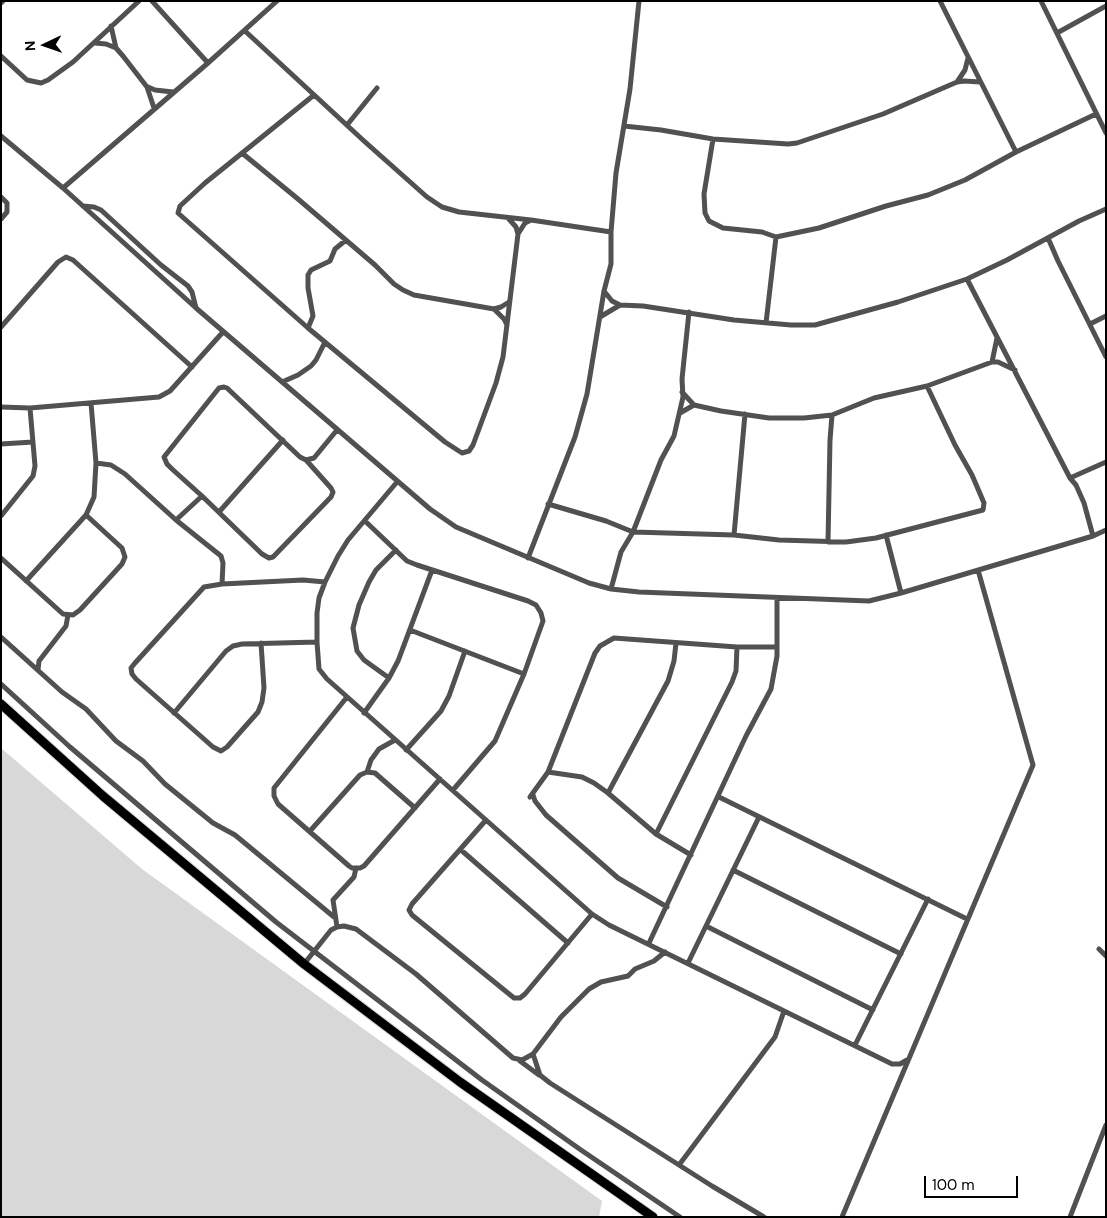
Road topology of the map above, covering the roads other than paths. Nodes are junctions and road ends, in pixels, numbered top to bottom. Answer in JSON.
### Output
{"nodes":[{"id":1,"x":139,"y":1,"type":"edge"},
{"id":2,"x":152,"y":1,"type":"edge"},
{"id":3,"x":277,"y":1,"type":"edge"},
{"id":4,"x":639,"y":1,"type":"edge"},
{"id":5,"x":940,"y":1,"type":"edge"},
{"id":6,"x":1041,"y":1,"type":"edge"},
{"id":7,"x":1106,"y":6,"type":"edge"},
{"id":8,"x":112,"y":26,"type":"junction"},
{"id":9,"x":246,"y":31,"type":"junction"},
{"id":10,"x":1057,"y":33,"type":"junction"},
{"id":11,"x":95,"y":43,"type":"junction"},
{"id":12,"x":116,"y":48,"type":"junction"},
{"id":13,"x":1,"y":56,"type":"edge"},
{"id":14,"x":968,"y":57,"type":"junction"},
{"id":15,"x":208,"y":63,"type":"junction"},
{"id":16,"x":957,"y":82,"type":"junction"},
{"id":17,"x":980,"y":82,"type":"junction"},
{"id":18,"x":147,"y":87,"type":"junction"},
{"id":19,"x":378,"y":88,"type":"dead end"},
{"id":20,"x":173,"y":92,"type":"junction"},
{"id":21,"x":314,"y":95,"type":"junction"},
{"id":22,"x":154,"y":108,"type":"junction"},
{"id":23,"x":1096,"y":114,"type":"junction"},
{"id":24,"x":347,"y":125,"type":"junction"},
{"id":25,"x":624,"y":126,"type":"junction"},
{"id":26,"x":1106,"y":133,"type":"edge"},
{"id":27,"x":1,"y":136,"type":"edge"},
{"id":28,"x":713,"y":139,"type":"junction"},
{"id":29,"x":1016,"y":152,"type":"junction"},
{"id":30,"x":242,"y":153,"type":"junction"},
{"id":31,"x":62,"y":188,"type":"junction"},
{"id":32,"x":1,"y":197,"type":"edge"},
{"id":33,"x":83,"y":206,"type":"junction"},
{"id":34,"x":1106,"y":209,"type":"edge"},
{"id":35,"x":508,"y":218,"type":"junction"},
{"id":36,"x":1,"y":219,"type":"edge"},
{"id":37,"x":531,"y":220,"type":"junction"},
{"id":38,"x":611,"y":232,"type":"junction"},
{"id":39,"x":518,"y":234,"type":"junction"},
{"id":40,"x":130,"y":236,"type":"junction"},
{"id":41,"x":776,"y":237,"type":"junction"},
{"id":42,"x":1048,"y":238,"type":"junction"},
{"id":43,"x":346,"y":240,"type":"junction"},
{"id":44,"x":123,"y":242,"type":"junction"},
{"id":45,"x":967,"y":279,"type":"junction"},
{"id":46,"x":604,"y":291,"type":"junction"},
{"id":47,"x":509,"y":302,"type":"junction"},
{"id":48,"x":620,"y":305,"type":"junction"},
{"id":49,"x":196,"y":308,"type":"junction"},
{"id":50,"x":494,"y":309,"type":"junction"},
{"id":51,"x":689,"y":312,"type":"junction"},
{"id":52,"x":1106,"y":316,"type":"edge"},
{"id":53,"x":600,"y":317,"type":"junction"},
{"id":54,"x":766,"y":323,"type":"junction"},
{"id":55,"x":1090,"y":324,"type":"junction"},
{"id":56,"x":507,"y":325,"type":"junction"},
{"id":57,"x":1,"y":327,"type":"edge"},
{"id":58,"x":308,"y":328,"type":"junction"},
{"id":59,"x":223,"y":332,"type":"junction"},
{"id":60,"x":997,"y":338,"type":"junction"},
{"id":61,"x":325,"y":342,"type":"junction"},
{"id":62,"x":1106,"y":357,"type":"edge"},
{"id":63,"x":992,"y":362,"type":"junction"},
{"id":64,"x":192,"y":367,"type":"junction"},
{"id":65,"x":1015,"y":370,"type":"junction"},
{"id":66,"x":282,"y":382,"type":"junction"},
{"id":67,"x":927,"y":386,"type":"junction"},
{"id":68,"x":682,"y":392,"type":"junction"},
{"id":69,"x":92,"y":403,"type":"junction"},
{"id":70,"x":694,"y":405,"type":"junction"},
{"id":71,"x":1,"y":407,"type":"edge"},
{"id":72,"x":30,"y":408,"type":"junction"},
{"id":73,"x":680,"y":413,"type":"junction"},
{"id":74,"x":745,"y":414,"type":"junction"},
{"id":75,"x":832,"y":415,"type":"junction"},
{"id":76,"x":337,"y":430,"type":"junction"},
{"id":77,"x":283,"y":440,"type":"junction"},
{"id":78,"x":33,"y":442,"type":"junction"},
{"id":79,"x":1,"y":444,"type":"edge"},
{"id":80,"x":306,"y":460,"type":"junction"},
{"id":81,"x":1106,"y":462,"type":"edge"},
{"id":82,"x":96,"y":463,"type":"junction"},
{"id":83,"x":1070,"y":478,"type":"junction"},
{"id":84,"x":397,"y":482,"type":"junction"},
{"id":85,"x":202,"y":496,"type":"junction"},
{"id":86,"x":548,"y":504,"type":"junction"},
{"id":87,"x":219,"y":512,"type":"junction"},
{"id":88,"x":86,"y":515,"type":"junction"},
{"id":89,"x":1,"y":516,"type":"edge"},
{"id":90,"x":176,"y":520,"type":"junction"},
{"id":91,"x":365,"y":521,"type":"junction"},
{"id":92,"x":1106,"y":530,"type":"edge"},
{"id":93,"x":633,"y":532,"type":"junction"},
{"id":94,"x":734,"y":535,"type":"junction"},
{"id":95,"x":886,"y":535,"type":"junction"},
{"id":96,"x":1093,"y":536,"type":"junction"},
{"id":97,"x":828,"y":542,"type":"junction"},
{"id":98,"x":396,"y":550,"type":"junction"},
{"id":99,"x":1,"y":558,"type":"edge"},
{"id":100,"x":528,"y":558,"type":"junction"},
{"id":101,"x":432,"y":570,"type":"junction"},
{"id":102,"x":978,"y":570,"type":"junction"},
{"id":103,"x":26,"y":581,"type":"junction"},
{"id":104,"x":325,"y":582,"type":"junction"},
{"id":105,"x":222,"y":584,"type":"junction"},
{"id":106,"x":611,"y":590,"type":"junction"},
{"id":107,"x":901,"y":594,"type":"junction"},
{"id":108,"x":778,"y":598,"type":"junction"},
{"id":109,"x":68,"y":616,"type":"junction"},
{"id":110,"x":410,"y":630,"type":"junction"},
{"id":111,"x":1,"y":637,"type":"edge"},
{"id":112,"x":316,"y":642,"type":"junction"},
{"id":113,"x":261,"y":643,"type":"junction"},
{"id":114,"x":676,"y":643,"type":"junction"},
{"id":115,"x":737,"y":647,"type":"junction"},
{"id":116,"x":777,"y":647,"type":"junction"},
{"id":117,"x":465,"y":651,"type":"junction"},
{"id":118,"x":38,"y":670,"type":"junction"},
{"id":119,"x":524,"y":674,"type":"junction"},
{"id":120,"x":389,"y":678,"type":"junction"},
{"id":121,"x":1,"y":684,"type":"edge"},
{"id":122,"x":347,"y":697,"type":"junction"},
{"id":123,"x":1,"y":704,"type":"edge"},
{"id":124,"x":174,"y":713,"type":"junction"},
{"id":125,"x":364,"y":713,"type":"junction"},
{"id":126,"x":395,"y":740,"type":"junction"},
{"id":127,"x":406,"y":750,"type":"junction"},
{"id":128,"x":366,"y":772,"type":"junction"},
{"id":129,"x":548,"y":772,"type":"junction"},
{"id":130,"x":440,"y":779,"type":"junction"},
{"id":131,"x":453,"y":790,"type":"junction"},
{"id":132,"x":608,"y":793,"type":"junction"},
{"id":133,"x":719,"y":797,"type":"junction"},
{"id":134,"x":415,"y":808,"type":"junction"},
{"id":135,"x":759,"y":817,"type":"junction"},
{"id":136,"x":486,"y":820,"type":"junction"},
{"id":137,"x":310,"y":831,"type":"junction"},
{"id":138,"x":656,"y":834,"type":"junction"},
{"id":139,"x":461,"y":850,"type":"junction"},
{"id":140,"x":691,"y":855,"type":"junction"},
{"id":141,"x":356,"y":868,"type":"junction"},
{"id":142,"x":733,"y":870,"type":"junction"},
{"id":143,"x":928,"y":899,"type":"junction"},
{"id":144,"x":667,"y":908,"type":"junction"},
{"id":145,"x":592,"y":914,"type":"junction"},
{"id":146,"x":334,"y":917,"type":"junction"},
{"id":147,"x":967,"y":919,"type":"junction"},
{"id":148,"x":706,"y":926,"type":"junction"},
{"id":149,"x":337,"y":927,"type":"junction"},
{"id":150,"x":568,"y":943,"type":"junction"},
{"id":151,"x":649,"y":943,"type":"junction"},
{"id":152,"x":1099,"y":949,"type":"dead end"},
{"id":153,"x":315,"y":952,"type":"junction"},
{"id":154,"x":665,"y":952,"type":"junction"},
{"id":155,"x":901,"y":954,"type":"junction"},
{"id":156,"x":1106,"y":956,"type":"edge"},
{"id":157,"x":688,"y":963,"type":"junction"},
{"id":158,"x":304,"y":964,"type":"junction"},
{"id":159,"x":872,"y":1010,"type":"junction"},
{"id":160,"x":784,"y":1011,"type":"junction"},
{"id":161,"x":855,"y":1045,"type":"junction"},
{"id":162,"x":533,"y":1054,"type":"junction"},
{"id":163,"x":518,"y":1060,"type":"junction"},
{"id":164,"x":907,"y":1060,"type":"junction"},
{"id":165,"x":540,"y":1075,"type":"junction"},
{"id":166,"x":1106,"y":1125,"type":"edge"},
{"id":167,"x":679,"y":1165,"type":"junction"},
{"id":168,"x":653,"y":1217,"type":"edge"},
{"id":169,"x":680,"y":1217,"type":"edge"},
{"id":170,"x":764,"y":1217,"type":"edge"},
{"id":171,"x":842,"y":1217,"type":"edge"},
{"id":172,"x":1070,"y":1217,"type":"edge"}],
"edges":[{"from":1,"to":8,"type":"street"},
{"from":2,"to":15,"type":"street"},
{"from":3,"to":9,"type":"street"},
{"from":4,"to":25,"type":"street"},
{"from":5,"to":14,"type":"street"},
{"from":6,"to":10,"type":"street"},
{"from":7,"to":10,"type":"street"},
{"from":8,"to":11,"type":"street"},
{"from":8,"to":12,"type":"street"},
{"from":9,"to":15,"type":"street"},
{"from":9,"to":21,"type":"street"},
{"from":10,"to":23,"type":"street"},
{"from":11,"to":12,"type":"street"},
{"from":11,"to":13,"type":"street"},
{"from":12,"to":18,"type":"street"},
{"from":14,"to":16,"type":"street"},
{"from":14,"to":17,"type":"street"},
{"from":15,"to":20,"type":"street"},
{"from":16,"to":17,"type":"street"},
{"from":16,"to":28,"type":"street"},
{"from":17,"to":29,"type":"street"},
{"from":18,"to":20,"type":"street"},
{"from":18,"to":22,"type":"street"},
{"from":19,"to":24,"type":"street"},
{"from":20,"to":22,"type":"street"},
{"from":21,"to":24,"type":"street"},
{"from":21,"to":30,"type":"street"},
{"from":22,"to":31,"type":"street"},
{"from":23,"to":26,"type":"street"},
{"from":23,"to":29,"type":"street"},
{"from":24,"to":35,"type":"street"},
{"from":25,"to":28,"type":"street"},
{"from":25,"to":38,"type":"street"},
{"from":27,"to":31,"type":"street"},
{"from":28,"to":41,"type":"street"},
{"from":29,"to":41,"type":"street"},
{"from":30,"to":43,"type":"street"},
{"from":30,"to":58,"type":"street"},
{"from":31,"to":33,"type":"street"},
{"from":32,"to":36,"type":"street"},
{"from":33,"to":40,"type":"street"},
{"from":33,"to":44,"type":"street"},
{"from":34,"to":42,"type":"street"},
{"from":35,"to":37,"type":"street"},
{"from":35,"to":39,"type":"street"},
{"from":37,"to":38,"type":"street"},
{"from":37,"to":39,"type":"street"},
{"from":38,"to":46,"type":"street"},
{"from":39,"to":47,"type":"street"},
{"from":40,"to":44,"type":"street"},
{"from":40,"to":49,"type":"street"},
{"from":41,"to":54,"type":"street"},
{"from":42,"to":45,"type":"street"},
{"from":42,"to":55,"type":"street"},
{"from":43,"to":50,"type":"street"},
{"from":43,"to":58,"type":"street"},
{"from":44,"to":49,"type":"street"},
{"from":45,"to":54,"type":"street"},
{"from":45,"to":60,"type":"street"},
{"from":46,"to":48,"type":"street"},
{"from":46,"to":53,"type":"street"},
{"from":47,"to":50,"type":"street"},
{"from":47,"to":56,"type":"street"},
{"from":48,"to":51,"type":"street"},
{"from":48,"to":53,"type":"street"},
{"from":49,"to":59,"type":"street"},
{"from":50,"to":56,"type":"street"},
{"from":51,"to":54,"type":"street"},
{"from":51,"to":68,"type":"street"},
{"from":52,"to":55,"type":"street"},
{"from":53,"to":86,"type":"street"},
{"from":55,"to":62,"type":"street"},
{"from":56,"to":61,"type":"street"},
{"from":57,"to":64,"type":"street"},
{"from":58,"to":61,"type":"street"},
{"from":59,"to":64,"type":"street"},
{"from":59,"to":66,"type":"street"},
{"from":60,"to":63,"type":"street"},
{"from":60,"to":65,"type":"street"},
{"from":61,"to":66,"type":"street"},
{"from":63,"to":65,"type":"street"},
{"from":63,"to":67,"type":"street"},
{"from":64,"to":69,"type":"street"},
{"from":65,"to":83,"type":"street"},
{"from":66,"to":76,"type":"street"},
{"from":67,"to":75,"type":"street"},
{"from":67,"to":95,"type":"street"},
{"from":68,"to":70,"type":"street"},
{"from":68,"to":73,"type":"street"},
{"from":69,"to":72,"type":"street"},
{"from":69,"to":82,"type":"street"},
{"from":70,"to":73,"type":"street"},
{"from":70,"to":74,"type":"street"},
{"from":71,"to":72,"type":"street"},
{"from":72,"to":78,"type":"street"},
{"from":73,"to":93,"type":"street"},
{"from":74,"to":75,"type":"street"},
{"from":74,"to":94,"type":"street"},
{"from":75,"to":97,"type":"street"},
{"from":76,"to":80,"type":"street"},
{"from":76,"to":84,"type":"street"},
{"from":77,"to":80,"type":"street"},
{"from":77,"to":85,"type":"street"},
{"from":77,"to":87,"type":"street"},
{"from":78,"to":79,"type":"street"},
{"from":78,"to":89,"type":"street"},
{"from":80,"to":87,"type":"street"},
{"from":81,"to":83,"type":"street"},
{"from":82,"to":88,"type":"street"},
{"from":82,"to":90,"type":"street"},
{"from":83,"to":96,"type":"street"},
{"from":84,"to":91,"type":"street"},
{"from":84,"to":100,"type":"street"},
{"from":85,"to":87,"type":"street"},
{"from":85,"to":90,"type":"street"},
{"from":86,"to":93,"type":"street"},
{"from":86,"to":100,"type":"street"},
{"from":88,"to":103,"type":"street"},
{"from":88,"to":109,"type":"street"},
{"from":90,"to":105,"type":"street"},
{"from":91,"to":98,"type":"street"},
{"from":91,"to":104,"type":"street"},
{"from":92,"to":96,"type":"street"},
{"from":93,"to":94,"type":"street"},
{"from":93,"to":106,"type":"street"},
{"from":94,"to":97,"type":"street"},
{"from":95,"to":97,"type":"street"},
{"from":95,"to":107,"type":"street"},
{"from":96,"to":102,"type":"street"},
{"from":98,"to":101,"type":"street"},
{"from":98,"to":120,"type":"street"},
{"from":99,"to":103,"type":"street"},
{"from":100,"to":106,"type":"street"},
{"from":101,"to":110,"type":"street"},
{"from":101,"to":119,"type":"street"},
{"from":102,"to":107,"type":"street"},
{"from":102,"to":147,"type":"street"},
{"from":103,"to":109,"type":"street"},
{"from":104,"to":105,"type":"street"},
{"from":104,"to":112,"type":"street"},
{"from":105,"to":124,"type":"street"},
{"from":106,"to":108,"type":"street"},
{"from":107,"to":108,"type":"street"},
{"from":108,"to":116,"type":"street"},
{"from":109,"to":118,"type":"street"},
{"from":110,"to":117,"type":"street"},
{"from":110,"to":120,"type":"street"},
{"from":111,"to":118,"type":"street"},
{"from":112,"to":113,"type":"street"},
{"from":112,"to":122,"type":"street"},
{"from":113,"to":124,"type":"street"},
{"from":113,"to":124,"type":"street"},
{"from":114,"to":115,"type":"street"},
{"from":114,"to":129,"type":"street"},
{"from":114,"to":132,"type":"street"},
{"from":115,"to":116,"type":"street"},
{"from":115,"to":138,"type":"street"},
{"from":116,"to":133,"type":"street"},
{"from":117,"to":119,"type":"street"},
{"from":117,"to":127,"type":"street"},
{"from":118,"to":146,"type":"street"},
{"from":119,"to":131,"type":"street"},
{"from":120,"to":125,"type":"street"},
{"from":121,"to":153,"type":"street"},
{"from":122,"to":125,"type":"street"},
{"from":122,"to":137,"type":"street"},
{"from":123,"to":158,"type":"highway"},
{"from":125,"to":126,"type":"street"},
{"from":126,"to":127,"type":"street"},
{"from":126,"to":128,"type":"street"},
{"from":127,"to":130,"type":"street"},
{"from":128,"to":134,"type":"street"},
{"from":128,"to":137,"type":"street"},
{"from":129,"to":132,"type":"street"},
{"from":129,"to":144,"type":"street"},
{"from":130,"to":131,"type":"street"},
{"from":130,"to":134,"type":"street"},
{"from":131,"to":136,"type":"street"},
{"from":132,"to":138,"type":"street"},
{"from":133,"to":135,"type":"street"},
{"from":133,"to":140,"type":"street"},
{"from":134,"to":141,"type":"street"},
{"from":135,"to":142,"type":"street"},
{"from":135,"to":143,"type":"street"},
{"from":136,"to":139,"type":"street"},
{"from":136,"to":145,"type":"street"},
{"from":137,"to":141,"type":"street"},
{"from":138,"to":140,"type":"street"},
{"from":139,"to":150,"type":"street"},
{"from":139,"to":150,"type":"street"},
{"from":140,"to":144,"type":"street"},
{"from":141,"to":146,"type":"street"},
{"from":142,"to":148,"type":"street"},
{"from":142,"to":155,"type":"street"},
{"from":143,"to":147,"type":"street"},
{"from":143,"to":155,"type":"street"},
{"from":144,"to":151,"type":"street"},
{"from":145,"to":150,"type":"street"},
{"from":145,"to":151,"type":"street"},
{"from":146,"to":149,"type":"street"},
{"from":147,"to":164,"type":"street"},
{"from":148,"to":157,"type":"street"},
{"from":148,"to":159,"type":"street"},
{"from":149,"to":153,"type":"street"},
{"from":149,"to":163,"type":"street"},
{"from":151,"to":154,"type":"street"},
{"from":152,"to":156,"type":"street"},
{"from":153,"to":158,"type":"street"},
{"from":153,"to":169,"type":"street"},
{"from":154,"to":157,"type":"street"},
{"from":154,"to":162,"type":"street"},
{"from":155,"to":159,"type":"street"},
{"from":157,"to":160,"type":"street"},
{"from":158,"to":168,"type":"highway"},
{"from":159,"to":161,"type":"street"},
{"from":160,"to":161,"type":"street"},
{"from":160,"to":167,"type":"street"},
{"from":161,"to":164,"type":"street"},
{"from":162,"to":163,"type":"street"},
{"from":162,"to":165,"type":"street"},
{"from":163,"to":165,"type":"street"},
{"from":164,"to":171,"type":"street"},
{"from":165,"to":167,"type":"street"},
{"from":166,"to":172,"type":"street"},
{"from":167,"to":170,"type":"street"}]}
